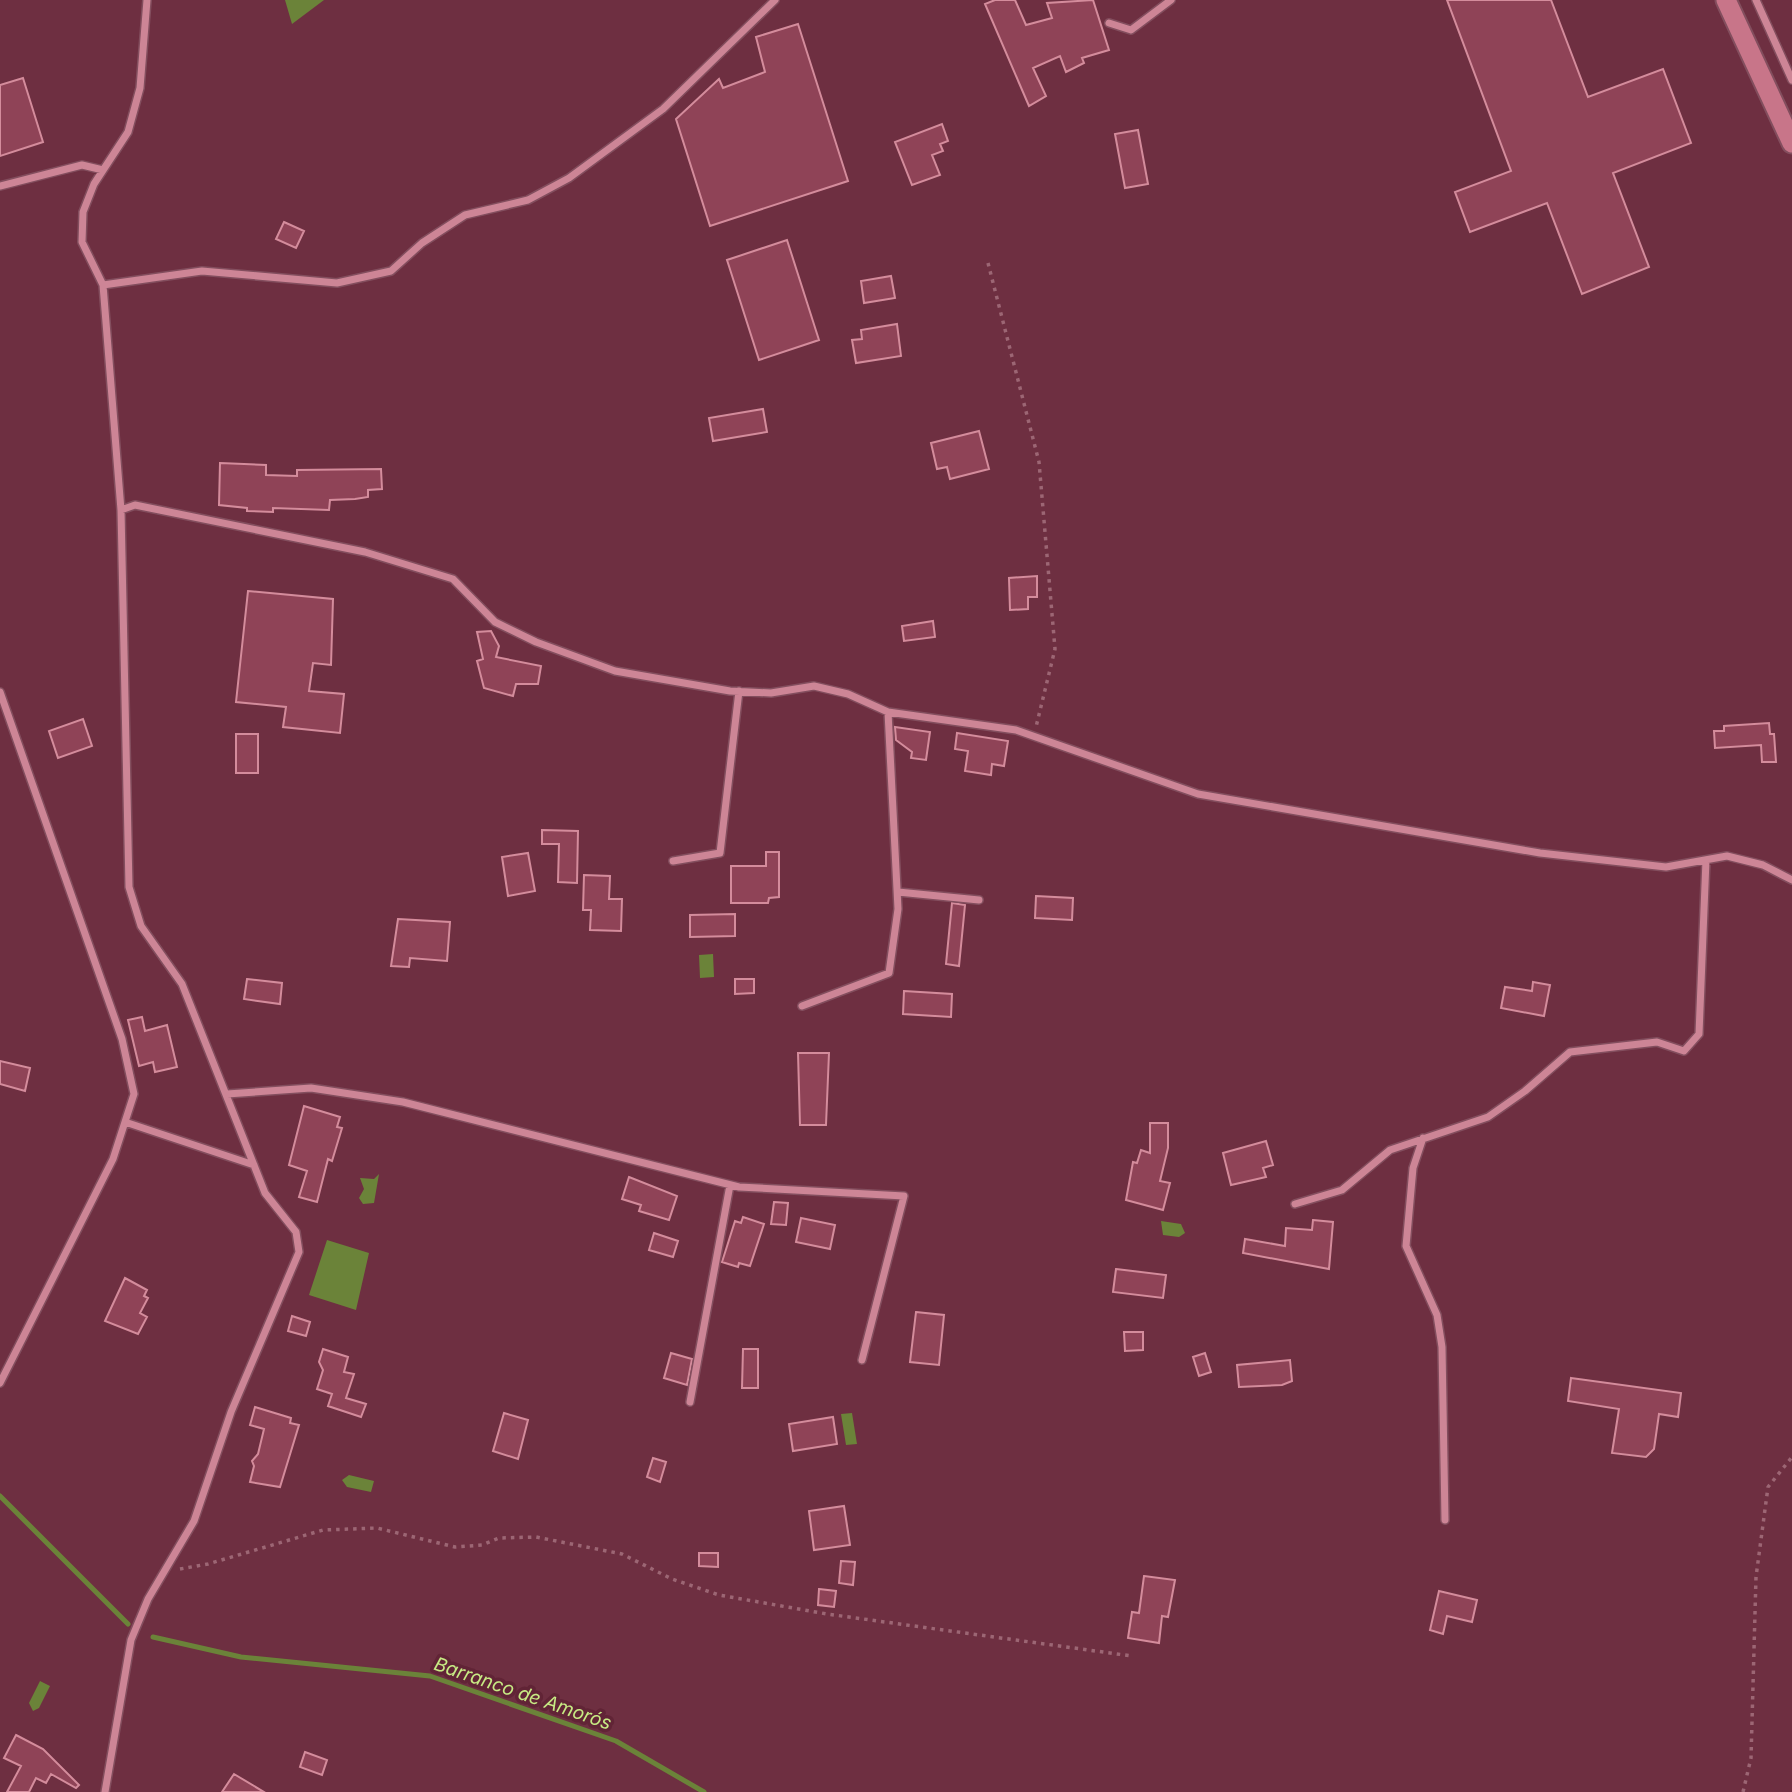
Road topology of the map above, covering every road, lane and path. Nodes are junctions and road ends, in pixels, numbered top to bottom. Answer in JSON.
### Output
{"nodes":[{"id":1,"x":147,"y":0,"type":"edge"},
{"id":2,"x":775,"y":0,"type":"edge"},
{"id":3,"x":1171,"y":0,"type":"edge"},
{"id":4,"x":1726,"y":0,"type":"edge"},
{"id":5,"x":1756,"y":0,"type":"edge"},
{"id":6,"x":1109,"y":23,"type":"dead end"},
{"id":7,"x":1792,"y":80,"type":"edge"},
{"id":8,"x":1792,"y":143,"type":"edge"},
{"id":9,"x":103,"y":170,"type":"junction"},
{"id":10,"x":0,"y":186,"type":"edge"},
{"id":11,"x":988,"y":263,"type":"dead end"},
{"id":12,"x":103,"y":285,"type":"junction"},
{"id":13,"x":121,"y":510,"type":"junction"},
{"id":14,"x":739,"y":691,"type":"junction"},
{"id":15,"x":0,"y":692,"type":"edge"},
{"id":16,"x":888,"y":712,"type":"junction"},
{"id":17,"x":1033,"y":736,"type":"junction"},
{"id":18,"x":1706,"y":860,"type":"junction"},
{"id":19,"x":673,"y":861,"type":"dead end"},
{"id":20,"x":1792,"y":880,"type":"edge"},
{"id":21,"x":898,"y":892,"type":"junction"},
{"id":22,"x":979,"y":900,"type":"dead end"},
{"id":23,"x":802,"y":1006,"type":"dead end"},
{"id":24,"x":227,"y":1094,"type":"junction"},
{"id":25,"x":125,"y":1122,"type":"junction"},
{"id":26,"x":1423,"y":1138,"type":"junction"},
{"id":27,"x":254,"y":1165,"type":"junction"},
{"id":28,"x":730,"y":1185,"type":"junction"},
{"id":29,"x":1295,"y":1204,"type":"dead end"},
{"id":30,"x":862,"y":1360,"type":"dead end"},
{"id":31,"x":0,"y":1383,"type":"edge"},
{"id":32,"x":690,"y":1402,"type":"dead end"},
{"id":33,"x":1792,"y":1457,"type":"edge"},
{"id":34,"x":1445,"y":1520,"type":"dead end"},
{"id":35,"x":164,"y":1571,"type":"junction"},
{"id":36,"x":1132,"y":1656,"type":"dead end"},
{"id":37,"x":105,"y":1792,"type":"edge"},
{"id":38,"x":1743,"y":1792,"type":"edge"}],
"edges":[{"from":1,"to":9,"type":"street"},
{"from":2,"to":12,"type":"street"},
{"from":3,"to":6,"type":"street"},
{"from":4,"to":8,"type":"highway"},
{"from":5,"to":7,"type":"street"},
{"from":9,"to":10,"type":"street"},
{"from":9,"to":12,"type":"street"},
{"from":11,"to":17,"type":"path"},
{"from":12,"to":13,"type":"street"},
{"from":13,"to":14,"type":"street"},
{"from":13,"to":24,"type":"street"},
{"from":14,"to":16,"type":"street"},
{"from":14,"to":19,"type":"street"},
{"from":15,"to":25,"type":"street"},
{"from":16,"to":17,"type":"street"},
{"from":16,"to":21,"type":"street"},
{"from":17,"to":18,"type":"street"},
{"from":18,"to":20,"type":"street"},
{"from":18,"to":26,"type":"street"},
{"from":21,"to":22,"type":"street"},
{"from":21,"to":23,"type":"street"},
{"from":24,"to":27,"type":"street"},
{"from":24,"to":28,"type":"street"},
{"from":25,"to":27,"type":"street"},
{"from":25,"to":31,"type":"street"},
{"from":26,"to":29,"type":"street"},
{"from":26,"to":34,"type":"street"},
{"from":27,"to":35,"type":"street"},
{"from":28,"to":30,"type":"street"},
{"from":28,"to":32,"type":"street"},
{"from":33,"to":38,"type":"path"},
{"from":35,"to":36,"type":"path"},
{"from":35,"to":37,"type":"street"}]}
